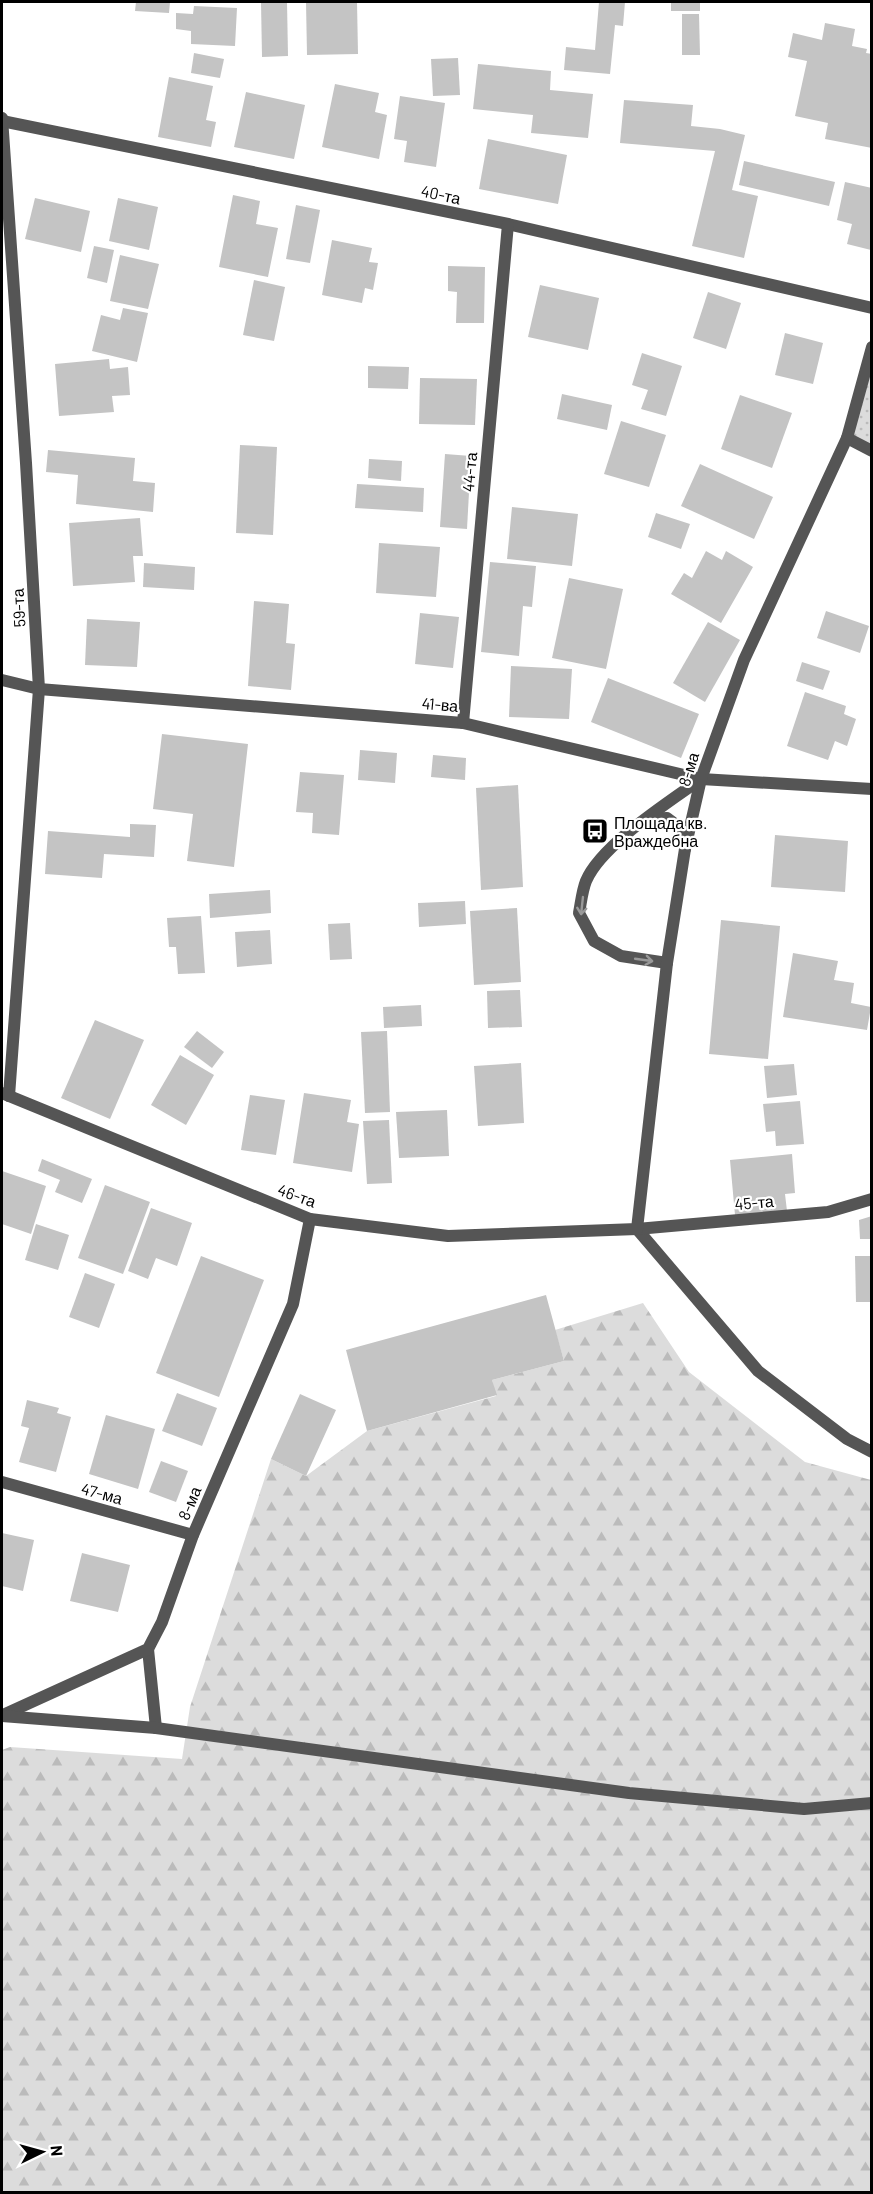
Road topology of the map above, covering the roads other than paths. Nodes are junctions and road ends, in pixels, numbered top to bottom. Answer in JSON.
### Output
{"nodes":[{"id":1,"x":2,"y":120,"type":"edge"},
{"id":2,"x":508,"y":224,"type":"junction"},
{"id":3,"x":872,"y":308,"type":"edge"},
{"id":4,"x":872,"y":347,"type":"edge"},
{"id":5,"x":847,"y":438,"type":"junction"},
{"id":6,"x":872,"y":451,"type":"edge"},
{"id":7,"x":2,"y":680,"type":"edge"},
{"id":8,"x":39,"y":688,"type":"junction"},
{"id":9,"x":463,"y":723,"type":"junction"},
{"id":10,"x":700,"y":779,"type":"junction"},
{"id":11,"x":872,"y":789,"type":"edge"},
{"id":12,"x":645,"y":819,"type":"junction"},
{"id":13,"x":685,"y":849,"type":"junction"},
{"id":14,"x":667,"y":963,"type":"junction"},
{"id":15,"x":5,"y":1095,"type":"edge"},
{"id":16,"x":872,"y":1199,"type":"edge"},
{"id":17,"x":310,"y":1219,"type":"junction"},
{"id":18,"x":637,"y":1229,"type":"junction"},
{"id":19,"x":872,"y":1452,"type":"edge"},
{"id":20,"x":2,"y":1482,"type":"edge"},
{"id":21,"x":193,"y":1535,"type":"junction"},
{"id":22,"x":148,"y":1649,"type":"junction"},
{"id":23,"x":2,"y":1716,"type":"edge"},
{"id":24,"x":156,"y":1728,"type":"junction"},
{"id":25,"x":872,"y":1803,"type":"edge"}],
"edges":[{"from":1,"to":2,"type":"street","name":"40-та"},
{"from":1,"to":8,"type":"street","name":"59-та"},
{"from":2,"to":3,"type":"street","name":"40-та"},
{"from":2,"to":9,"type":"street","name":"44-та"},
{"from":4,"to":5,"type":"street","name":"8-ма"},
{"from":5,"to":6,"type":"street"},
{"from":5,"to":10,"type":"street","name":"8-ма"},
{"from":7,"to":8,"type":"street","name":"41-ва"},
{"from":8,"to":9,"type":"street","name":"41-ва"},
{"from":8,"to":15,"type":"street","name":"59-та"},
{"from":9,"to":10,"type":"street","name":"41-ва"},
{"from":10,"to":11,"type":"street","name":"41-ва"},
{"from":10,"to":12,"type":"street"},
{"from":10,"to":13,"type":"street","name":"8-ма"},
{"from":12,"to":13,"type":"street"},
{"from":12,"to":14,"type":"street","one_way":true},
{"from":13,"to":14,"type":"street","name":"8-ма"},
{"from":14,"to":18,"type":"street","name":"8-ма"},
{"from":15,"to":17,"type":"street","name":"46-та"},
{"from":16,"to":18,"type":"street","name":"45-та"},
{"from":17,"to":18,"type":"street","name":"46-та"},
{"from":17,"to":21,"type":"street","name":"8-ма"},
{"from":18,"to":19,"type":"street"},
{"from":20,"to":21,"type":"street","name":"47-ма"},
{"from":21,"to":22,"type":"street","name":"8-ма"},
{"from":22,"to":23,"type":"street"},
{"from":22,"to":24,"type":"street"},
{"from":23,"to":24,"type":"street"},
{"from":24,"to":25,"type":"street"}]}
